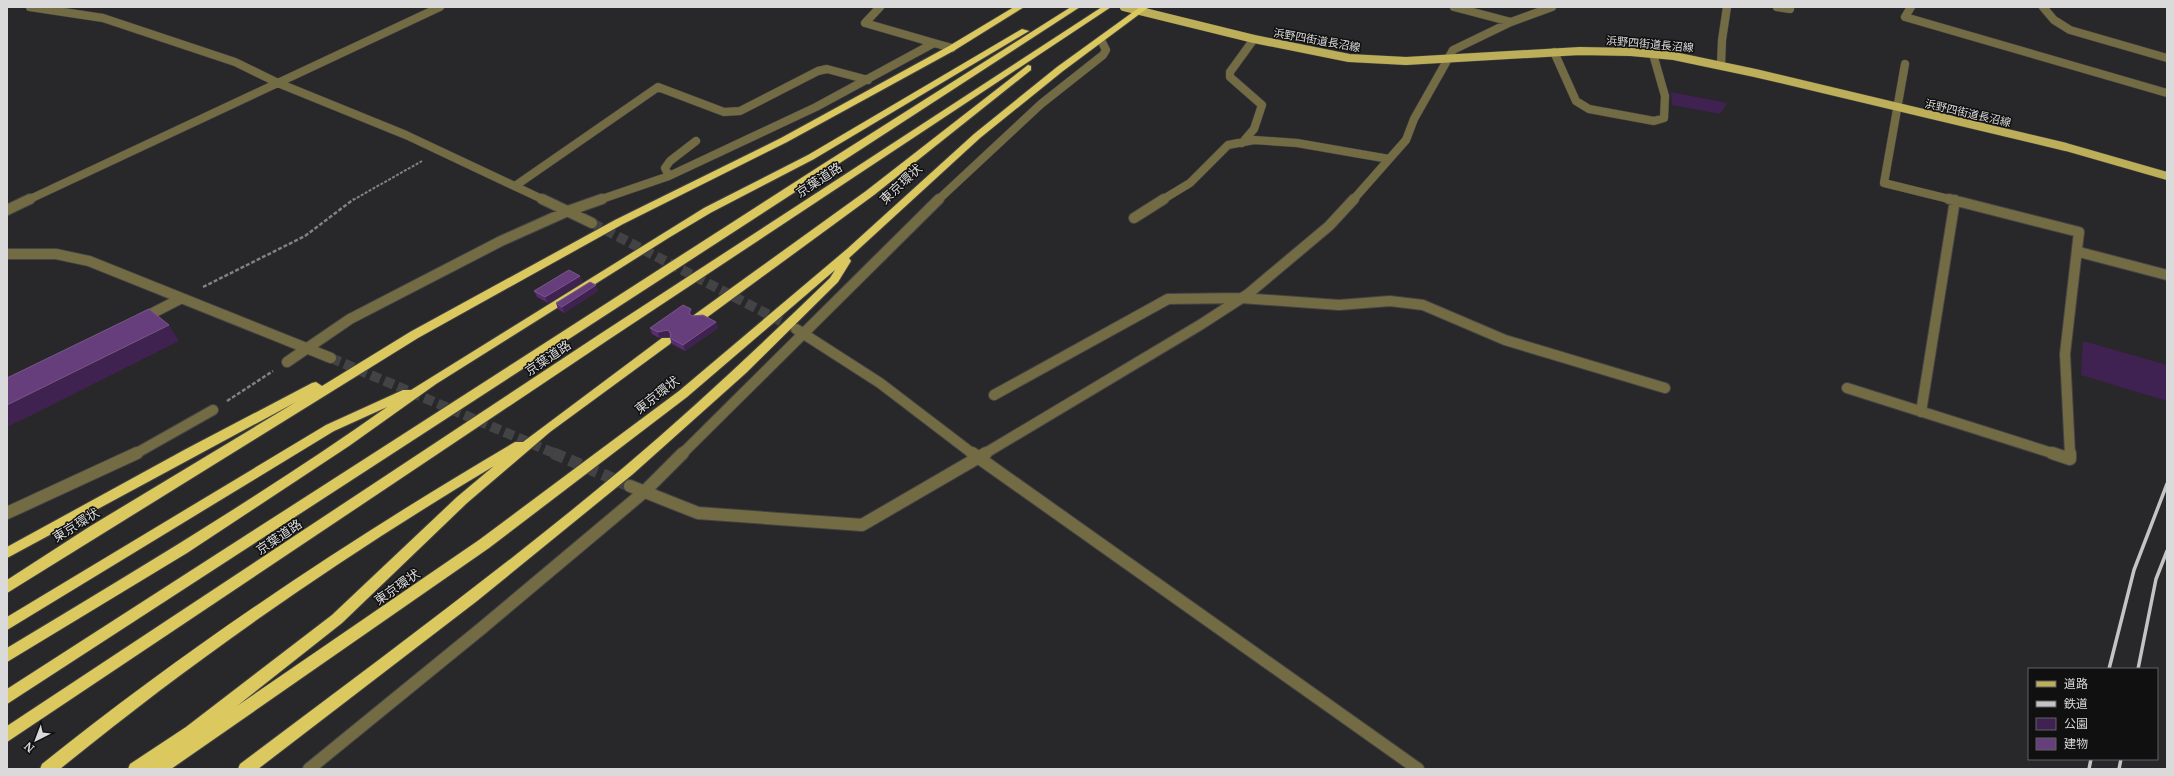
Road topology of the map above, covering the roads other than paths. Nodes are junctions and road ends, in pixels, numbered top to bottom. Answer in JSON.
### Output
{"nodes":[{"id":1,"x":30,"y":7,"type":"edge"},
{"id":2,"x":440,"y":7,"type":"edge"},
{"id":3,"x":880,"y":7,"type":"edge"},
{"id":4,"x":1020,"y":7,"type":"edge"},
{"id":5,"x":1076,"y":7,"type":"edge"},
{"id":6,"x":1124,"y":7,"type":"edge"},
{"id":7,"x":1454,"y":7,"type":"edge"},
{"id":8,"x":1552,"y":7,"type":"edge"},
{"id":9,"x":1727,"y":7,"type":"edge"},
{"id":10,"x":1777,"y":7,"type":"edge"},
{"id":11,"x":1911,"y":7,"type":"edge"},
{"id":12,"x":2043,"y":7,"type":"edge"},
{"id":13,"x":1142,"y":9,"type":"edge"},
{"id":14,"x":1790,"y":9,"type":"dead end"},
{"id":15,"x":1103,"y":10,"type":"edge"},
{"id":16,"x":1052,"y":21,"type":"junction"},
{"id":17,"x":1511,"y":22,"type":"junction"},
{"id":18,"x":1254,"y":39,"type":"junction"},
{"id":19,"x":1101,"y":40,"type":"junction"},
{"id":20,"x":934,"y":43,"type":"junction"},
{"id":21,"x":1051,"y":44,"type":"junction"},
{"id":22,"x":952,"y":48,"type":"junction"},
{"id":23,"x":1554,"y":52,"type":"junction"},
{"id":24,"x":1653,"y":54,"type":"junction"},
{"id":25,"x":1447,"y":58,"type":"junction"},
{"id":26,"x":2167,"y":58,"type":"edge"},
{"id":27,"x":1905,"y":64,"type":"dead end"},
{"id":28,"x":1721,"y":65,"type":"junction"},
{"id":29,"x":868,"y":80,"type":"junction"},
{"id":30,"x":278,"y":83,"type":"junction"},
{"id":31,"x":2167,"y":93,"type":"edge"},
{"id":32,"x":1896,"y":108,"type":"junction"},
{"id":33,"x":696,"y":140,"type":"dead end"},
{"id":34,"x":1242,"y":143,"type":"junction"},
{"id":35,"x":1389,"y":159,"type":"junction"},
{"id":36,"x":669,"y":176,"type":"junction"},
{"id":37,"x":2167,"y":176,"type":"edge"},
{"id":38,"x":515,"y":186,"type":"junction"},
{"id":39,"x":1955,"y":200,"type":"junction"},
{"id":40,"x":7,"y":210,"type":"edge"},
{"id":41,"x":568,"y":211,"type":"junction"},
{"id":42,"x":1134,"y":218,"type":"dead end"},
{"id":43,"x":592,"y":223,"type":"tunnel mouth"},
{"id":44,"x":851,"y":251,"type":"junction"},
{"id":45,"x":2078,"y":252,"type":"junction"},
{"id":46,"x":7,"y":254,"type":"edge"},
{"id":47,"x":2167,"y":275,"type":"edge"},
{"id":48,"x":1241,"y":298,"type":"junction"},
{"id":49,"x":180,"y":299,"type":"junction"},
{"id":50,"x":698,"y":318,"type":"edge"},
{"id":51,"x":131,"y":324,"type":"edge"},
{"id":52,"x":801,"y":332,"type":"junction"},
{"id":53,"x":414,"y":335,"type":"junction"},
{"id":54,"x":666,"y":341,"type":"dead end"},
{"id":55,"x":306,"y":347,"type":"junction"},
{"id":56,"x":331,"y":358,"type":"tunnel mouth"},
{"id":57,"x":287,"y":362,"type":"road end"},
{"id":58,"x":432,"y":381,"type":"junction"},
{"id":59,"x":1665,"y":388,"type":"dead end"},
{"id":60,"x":1847,"y":388,"type":"dead end"},
{"id":61,"x":994,"y":395,"type":"dead end"},
{"id":62,"x":213,"y":410,"type":"road end"},
{"id":63,"x":1921,"y":412,"type":"junction"},
{"id":64,"x":546,"y":429,"type":"junction"},
{"id":65,"x":978,"y":458,"type":"junction"},
{"id":66,"x":630,"y":486,"type":"tunnel mouth"},
{"id":67,"x":644,"y":492,"type":"junction"},
{"id":68,"x":7,"y":513,"type":"edge"},
{"id":69,"x":7,"y":553,"type":"edge"},
{"id":70,"x":7,"y":587,"type":"edge"},
{"id":71,"x":7,"y":624,"type":"edge"},
{"id":72,"x":7,"y":656,"type":"edge"},
{"id":73,"x":7,"y":697,"type":"edge"},
{"id":74,"x":7,"y":735,"type":"edge"},
{"id":75,"x":48,"y":769,"type":"edge"},
{"id":76,"x":136,"y":769,"type":"edge"},
{"id":77,"x":158,"y":769,"type":"edge"},
{"id":78,"x":246,"y":769,"type":"edge"},
{"id":79,"x":309,"y":769,"type":"edge"},
{"id":80,"x":1418,"y":769,"type":"edge"}],
"edges":[{"from":1,"to":30,"type":"street"},
{"from":2,"to":30,"type":"street"},
{"from":3,"to":20,"type":"street"},
{"from":4,"to":22,"type":"highway","name":"東京環状"},
{"from":5,"to":16,"type":"highway","name":"京葉道路"},
{"from":6,"to":13,"type":"main road","name":"浜野四街道長沼線"},
{"from":7,"to":17,"type":"street"},
{"from":8,"to":17,"type":"street"},
{"from":9,"to":28,"type":"street"},
{"from":10,"to":14,"type":"street"},
{"from":11,"to":31,"type":"street"},
{"from":12,"to":26,"type":"street"},
{"from":13,"to":18,"type":"main road","name":"浜野四街道長沼線"},
{"from":13,"to":19,"type":"highway","name":"東京環状"},
{"from":15,"to":21,"type":"highway","name":"京葉道路"},
{"from":16,"to":58,"type":"highway"},
{"from":16,"to":73,"type":"highway","name":"京葉道路"},
{"from":17,"to":25,"type":"street"},
{"from":18,"to":25,"type":"main road","name":"浜野四街道長沼線"},
{"from":18,"to":34,"type":"street"},
{"from":19,"to":44,"type":"highway","name":"東京環状"},
{"from":19,"to":52,"type":"street"},
{"from":20,"to":22,"type":"street"},
{"from":20,"to":29,"type":"street"},
{"from":21,"to":50,"type":"highway"},
{"from":21,"to":74,"type":"highway","name":"京葉道路"},
{"from":22,"to":53,"type":"highway","name":"東京環状"},
{"from":23,"to":24,"type":"main road","name":"浜野四街道長沼線"},
{"from":23,"to":24,"type":"street"},
{"from":23,"to":25,"type":"main road","name":"浜野四街道長沼線"},
{"from":24,"to":28,"type":"main road","name":"浜野四街道長沼線"},
{"from":25,"to":35,"type":"street"},
{"from":27,"to":32,"type":"street"},
{"from":28,"to":32,"type":"main road","name":"浜野四街道長沼線"},
{"from":29,"to":36,"type":"street"},
{"from":29,"to":38,"type":"street"},
{"from":30,"to":38,"type":"street"},
{"from":30,"to":40,"type":"street"},
{"from":32,"to":37,"type":"main road","name":"浜野四街道長沼線"},
{"from":32,"to":39,"type":"street"},
{"from":33,"to":36,"type":"street"},
{"from":34,"to":35,"type":"street"},
{"from":34,"to":42,"type":"street"},
{"from":35,"to":48,"type":"street"},
{"from":36,"to":41,"type":"street"},
{"from":38,"to":41,"type":"street"},
{"from":39,"to":45,"type":"street"},
{"from":39,"to":63,"type":"street"},
{"from":41,"to":43,"type":"street"},
{"from":41,"to":55,"type":"street"},
{"from":44,"to":77,"type":"highway","name":"東京環状"},
{"from":44,"to":78,"type":"highway"},
{"from":45,"to":47,"type":"street"},
{"from":45,"to":63,"type":"street"},
{"from":46,"to":49,"type":"street"},
{"from":48,"to":59,"type":"street"},
{"from":48,"to":61,"type":"street"},
{"from":48,"to":65,"type":"street"},
{"from":49,"to":51,"type":"street"},
{"from":49,"to":55,"type":"street"},
{"from":52,"to":65,"type":"street"},
{"from":52,"to":67,"type":"street"},
{"from":53,"to":69,"type":"highway"},
{"from":53,"to":70,"type":"highway","name":"東京環状"},
{"from":54,"to":64,"type":"highway"},
{"from":55,"to":56,"type":"street"},
{"from":55,"to":57,"type":"street"},
{"from":58,"to":71,"type":"highway"},
{"from":58,"to":72,"type":"highway"},
{"from":60,"to":63,"type":"street"},
{"from":62,"to":68,"type":"street"},
{"from":64,"to":75,"type":"highway"},
{"from":64,"to":76,"type":"highway"},
{"from":65,"to":67,"type":"street"},
{"from":65,"to":80,"type":"street"},
{"from":66,"to":67,"type":"street"},
{"from":67,"to":79,"type":"street"}]}
